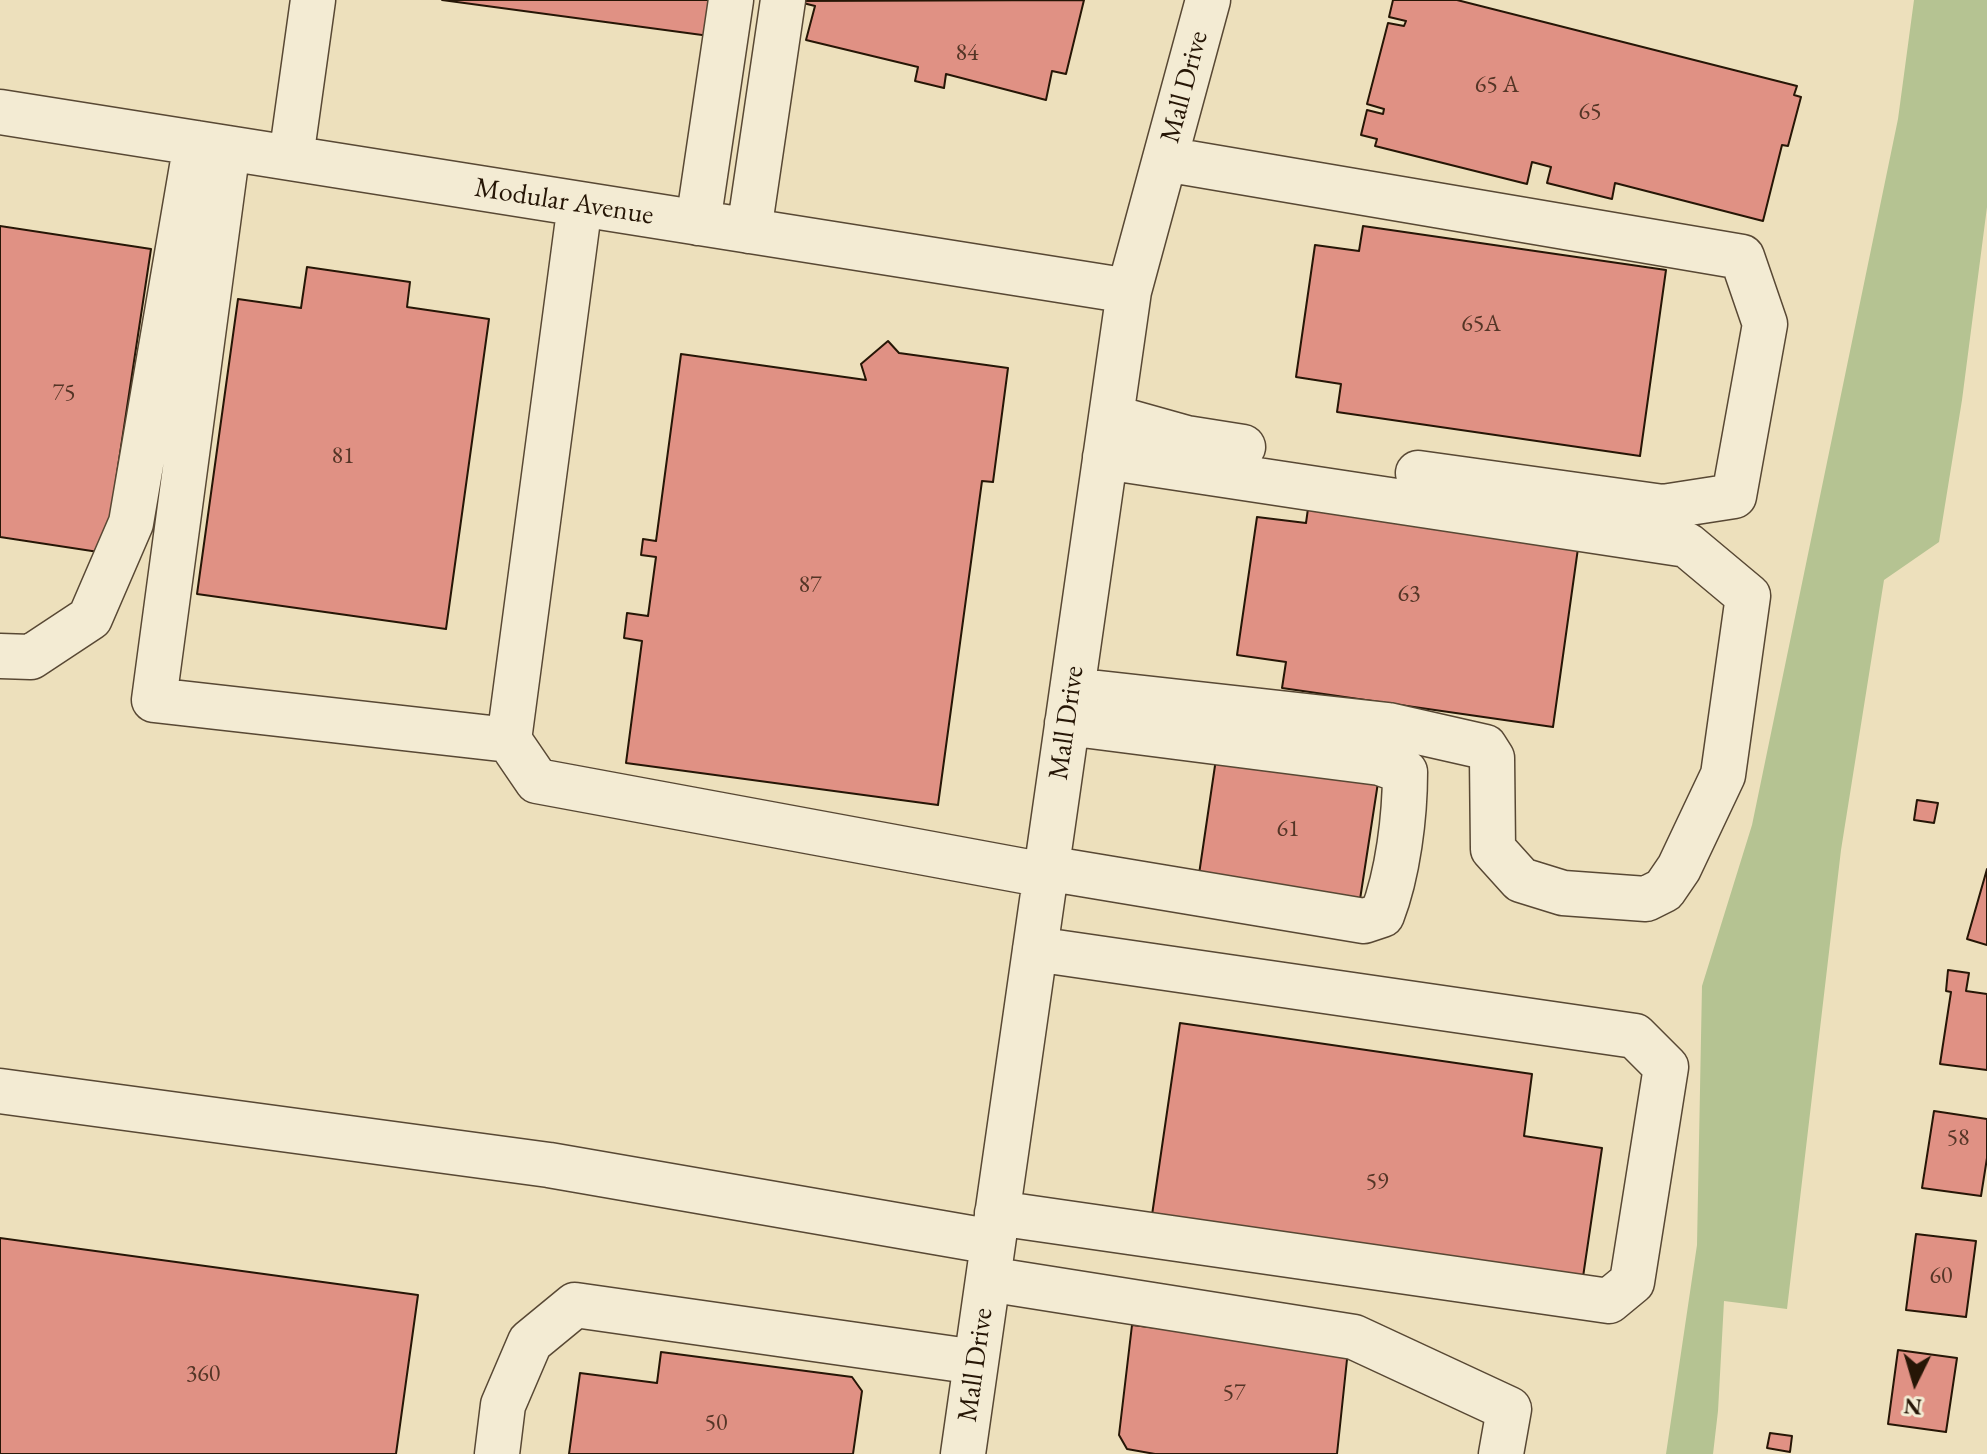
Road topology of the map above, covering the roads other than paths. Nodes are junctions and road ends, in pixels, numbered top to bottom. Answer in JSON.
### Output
{"nodes":[{"id":1,"x":313,"y":0,"type":"edge"},
{"id":2,"x":731,"y":0,"type":"edge"},
{"id":3,"x":783,"y":0,"type":"edge"},
{"id":4,"x":1208,"y":0,"type":"edge"},
{"id":5,"x":0,"y":112,"type":"edge"},
{"id":6,"x":212,"y":146,"type":"junction"},
{"id":7,"x":291,"y":158,"type":"junction"},
{"id":8,"x":1165,"y":159,"type":"junction"},
{"id":9,"x":580,"y":204,"type":"junction"},
{"id":10,"x":698,"y":223,"type":"junction"},
{"id":11,"x":749,"y":231,"type":"junction"},
{"id":12,"x":1129,"y":291,"type":"junction"},
{"id":13,"x":1108,"y":437,"type":"junction"},
{"id":14,"x":0,"y":656,"type":"edge"},
{"id":15,"x":1070,"y":706,"type":"junction"},
{"id":16,"x":509,"y":740,"type":"junction"},
{"id":17,"x":1046,"y":871,"type":"junction"},
{"id":18,"x":1035,"y":949,"type":"junction"},
{"id":19,"x":0,"y":1091,"type":"edge"},
{"id":20,"x":993,"y":1245,"type":"junction"},
{"id":21,"x":976,"y":1362,"type":"junction"},
{"id":22,"x":497,"y":1454,"type":"edge"},
{"id":23,"x":963,"y":1454,"type":"edge"},
{"id":24,"x":1501,"y":1454,"type":"edge"}],
"edges":[{"from":1,"to":7,"type":"street"},
{"from":2,"to":10,"type":"street"},
{"from":3,"to":11,"type":"street"},
{"from":4,"to":8,"type":"street","name":"Mall Drive"},
{"from":5,"to":6,"type":"street","name":"Modular Avenue"},
{"from":6,"to":7,"type":"street","name":"Modular Avenue"},
{"from":6,"to":14,"type":"street"},
{"from":6,"to":16,"type":"street"},
{"from":7,"to":9,"type":"street","name":"Modular Avenue"},
{"from":8,"to":12,"type":"street","name":"Mall Drive"},
{"from":8,"to":13,"type":"street"},
{"from":9,"to":10,"type":"street","name":"Modular Avenue"},
{"from":9,"to":16,"type":"street"},
{"from":10,"to":11,"type":"street","name":"Modular Avenue"},
{"from":11,"to":12,"type":"street","name":"Modular Avenue"},
{"from":12,"to":13,"type":"street","name":"Mall Drive"},
{"from":13,"to":15,"type":"street","name":"Mall Drive"},
{"from":13,"to":15,"type":"street"},
{"from":15,"to":17,"type":"street","name":"Mall Drive"},
{"from":15,"to":17,"type":"street"},
{"from":16,"to":17,"type":"street"},
{"from":17,"to":18,"type":"street","name":"Mall Drive"},
{"from":18,"to":20,"type":"street","name":"Mall Drive"},
{"from":18,"to":20,"type":"street"},
{"from":19,"to":20,"type":"street"},
{"from":20,"to":21,"type":"street","name":"Mall Drive"},
{"from":20,"to":24,"type":"street"},
{"from":21,"to":22,"type":"street"},
{"from":21,"to":23,"type":"street","name":"Mall Drive"}]}
